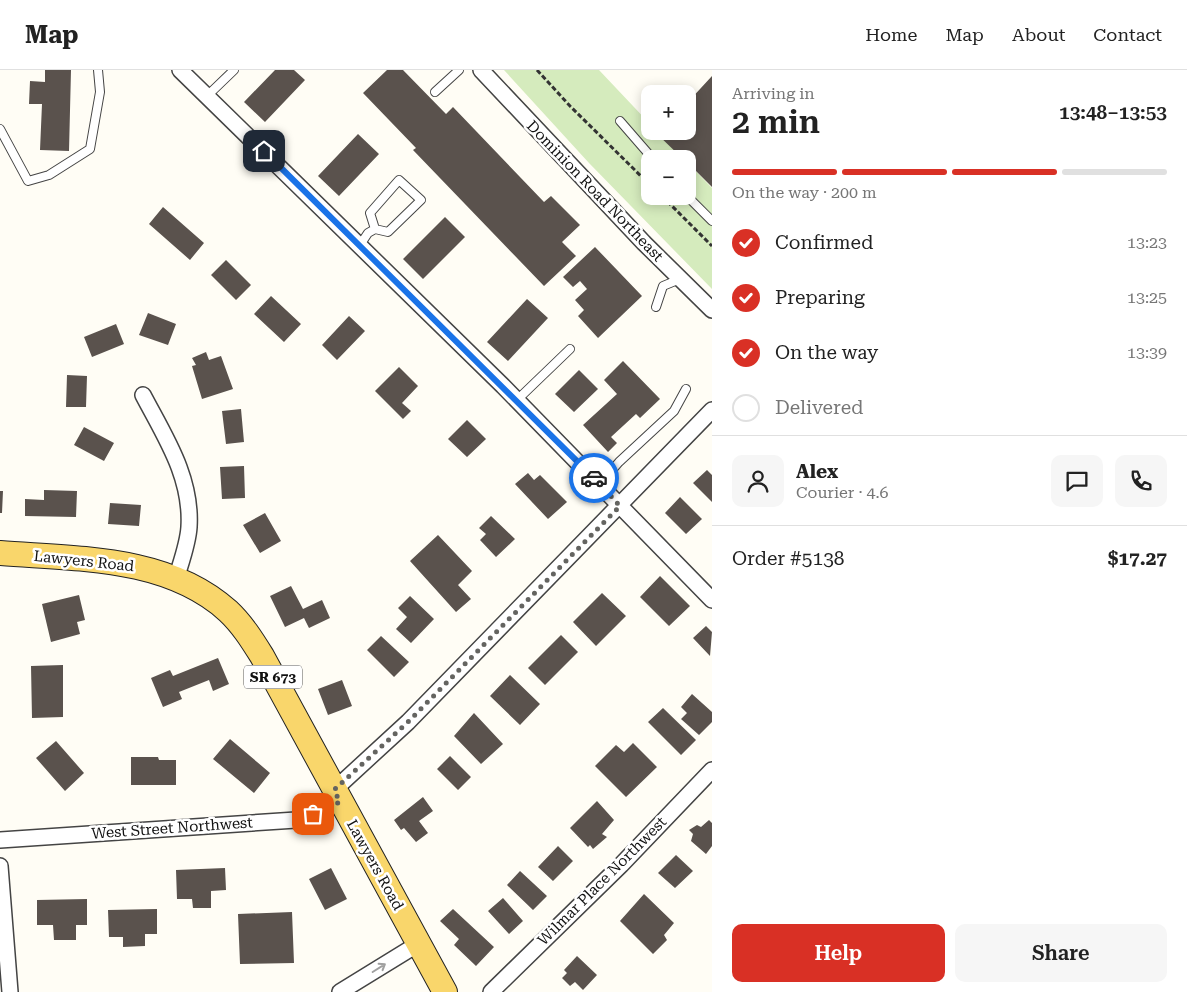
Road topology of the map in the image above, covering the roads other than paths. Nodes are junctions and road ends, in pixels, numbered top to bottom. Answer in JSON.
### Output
{"nodes":[{"id":1,"x":98,"y":70,"type":"edge"},
{"id":2,"x":180,"y":70,"type":"edge"},
{"id":3,"x":234,"y":70,"type":"edge"},
{"id":4,"x":458,"y":70,"type":"edge"},
{"id":5,"x":481,"y":70,"type":"edge"},
{"id":6,"x":435,"y":92,"type":"dead end"},
{"id":7,"x":207,"y":96,"type":"junction"},
{"id":8,"x":620,"y":122,"type":"dead end"},
{"id":9,"x":0,"y":129,"type":"edge"},
{"id":10,"x":645,"y":150,"type":"edge"},
{"id":11,"x":696,"y":205,"type":"edge"},
{"id":12,"x":712,"y":221,"type":"edge"},
{"id":13,"x":375,"y":229,"type":"junction"},
{"id":14,"x":360,"y":246,"type":"junction"},
{"id":15,"x":680,"y":279,"type":"junction"},
{"id":16,"x":656,"y":307,"type":"dead end"},
{"id":17,"x":712,"y":310,"type":"edge"},
{"id":18,"x":570,"y":350,"type":"dead end"},
{"id":19,"x":686,"y":389,"type":"dead end"},
{"id":20,"x":143,"y":395,"type":"dead end"},
{"id":21,"x":517,"y":400,"type":"junction"},
{"id":22,"x":712,"y":410,"type":"edge"},
{"id":23,"x":600,"y":484,"type":"junction"},
{"id":24,"x":620,"y":506,"type":"junction"},
{"id":25,"x":0,"y":553,"type":"edge"},
{"id":26,"x":176,"y":578,"type":"junction"},
{"id":27,"x":712,"y":600,"type":"edge"},
{"id":28,"x":712,"y":770,"type":"edge"},
{"id":29,"x":337,"y":796,"type":"junction"},
{"id":30,"x":0,"y":840,"type":"edge"},
{"id":31,"x":0,"y":866,"type":"edge"},
{"id":32,"x":418,"y":944,"type":"junction"},
{"id":33,"x":10,"y":992,"type":"edge"},
{"id":34,"x":340,"y":992,"type":"edge"},
{"id":35,"x":445,"y":992,"type":"edge"},
{"id":36,"x":491,"y":992,"type":"edge"}],
"edges":[{"from":1,"to":9,"type":"lane"},
{"from":2,"to":7,"type":"street"},
{"from":3,"to":7,"type":"lane"},
{"from":4,"to":6,"type":"lane"},
{"from":5,"to":15,"type":"street","name":"Dominion Road Northeast"},
{"from":7,"to":14,"type":"street"},
{"from":8,"to":10,"type":"lane"},
{"from":11,"to":12,"type":"lane"},
{"from":13,"to":13,"type":"lane"},
{"from":13,"to":14,"type":"lane"},
{"from":14,"to":21,"type":"street"},
{"from":15,"to":16,"type":"lane"},
{"from":15,"to":17,"type":"street","name":"Dominion Road Northeast"},
{"from":18,"to":21,"type":"lane"},
{"from":19,"to":23,"type":"lane"},
{"from":20,"to":26,"type":"street"},
{"from":21,"to":23,"type":"street"},
{"from":22,"to":24,"type":"street"},
{"from":23,"to":24,"type":"street"},
{"from":24,"to":27,"type":"street"},
{"from":24,"to":29,"type":"street"},
{"from":25,"to":26,"type":"main road","name":"Lawyers Road","number":"SR 673"},
{"from":26,"to":29,"type":"main road","name":"Lawyers Road","number":"SR 673"},
{"from":28,"to":36,"type":"street","name":"Wilmar Place Northwest"},
{"from":29,"to":30,"type":"street","name":"West Street Northwest"},
{"from":29,"to":32,"type":"main road","name":"Lawyers Road","number":"SR 673"},
{"from":31,"to":33,"type":"street"},
{"from":34,"to":32,"type":"street","one_way":true},
{"from":32,"to":35,"type":"main road","name":"Lawyers Road","number":"SR 673"}]}
